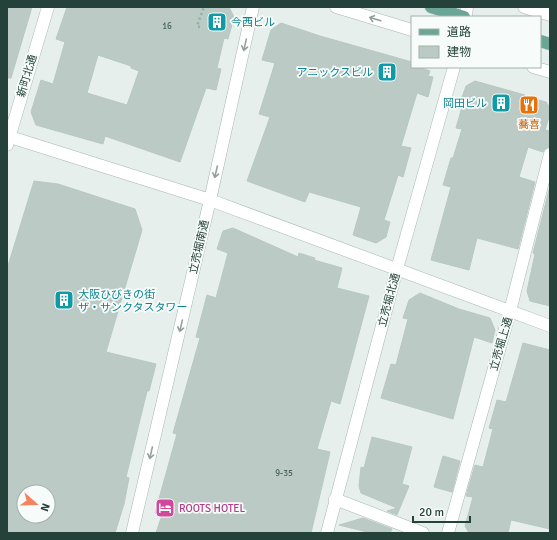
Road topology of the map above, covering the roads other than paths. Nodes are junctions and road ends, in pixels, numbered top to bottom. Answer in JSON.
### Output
{"nodes":[{"id":1,"x":48,"y":7,"type":"edge"},
{"id":2,"x":253,"y":7,"type":"edge"},
{"id":3,"x":336,"y":7,"type":"edge"},
{"id":4,"x":431,"y":7,"type":"edge"},
{"id":5,"x":524,"y":7,"type":"edge"},
{"id":6,"x":550,"y":15,"type":"edge"},
{"id":7,"x":462,"y":16,"type":"edge"},
{"id":8,"x":411,"y":30,"type":"edge"},
{"id":9,"x":454,"y":68,"type":"edge"},
{"id":10,"x":536,"y":68,"type":"edge"},
{"id":11,"x":550,"y":72,"type":"edge"},
{"id":12,"x":8,"y":139,"type":"edge"},
{"id":13,"x":550,"y":154,"type":"edge"},
{"id":14,"x":210,"y":200,"type":"junction"},
{"id":15,"x":397,"y":269,"type":"junction"},
{"id":16,"x":510,"y":311,"type":"junction"},
{"id":17,"x":550,"y":326,"type":"edge"},
{"id":18,"x":335,"y":499,"type":"junction"},
{"id":19,"x":132,"y":533,"type":"edge"},
{"id":20,"x":327,"y":533,"type":"edge"},
{"id":21,"x":423,"y":533,"type":"edge"},
{"id":22,"x":448,"y":533,"type":"edge"}],
"edges":[{"from":1,"to":12,"type":"street","name":"新町北通"},
{"from":2,"to":14,"type":"street","name":"立売堀南通","one_way":true},
{"from":8,"to":3,"type":"street","one_way":true},
{"from":4,"to":7,"type":"main road"},
{"from":5,"to":6,"type":"street"},
{"from":9,"to":15,"type":"street","name":"立売堀北通"},
{"from":10,"to":11,"type":"street"},
{"from":12,"to":14,"type":"street"},
{"from":13,"to":16,"type":"street","name":"立売堀上通"},
{"from":14,"to":15,"type":"street"},
{"from":14,"to":19,"type":"street","name":"立売堀南通","one_way":true},
{"from":15,"to":16,"type":"street"},
{"from":15,"to":18,"type":"street","name":"立売堀北通"},
{"from":16,"to":17,"type":"street"},
{"from":16,"to":22,"type":"street","name":"立売堀上通"},
{"from":18,"to":20,"type":"street","name":"立売堀北通"},
{"from":18,"to":21,"type":"street"}]}
